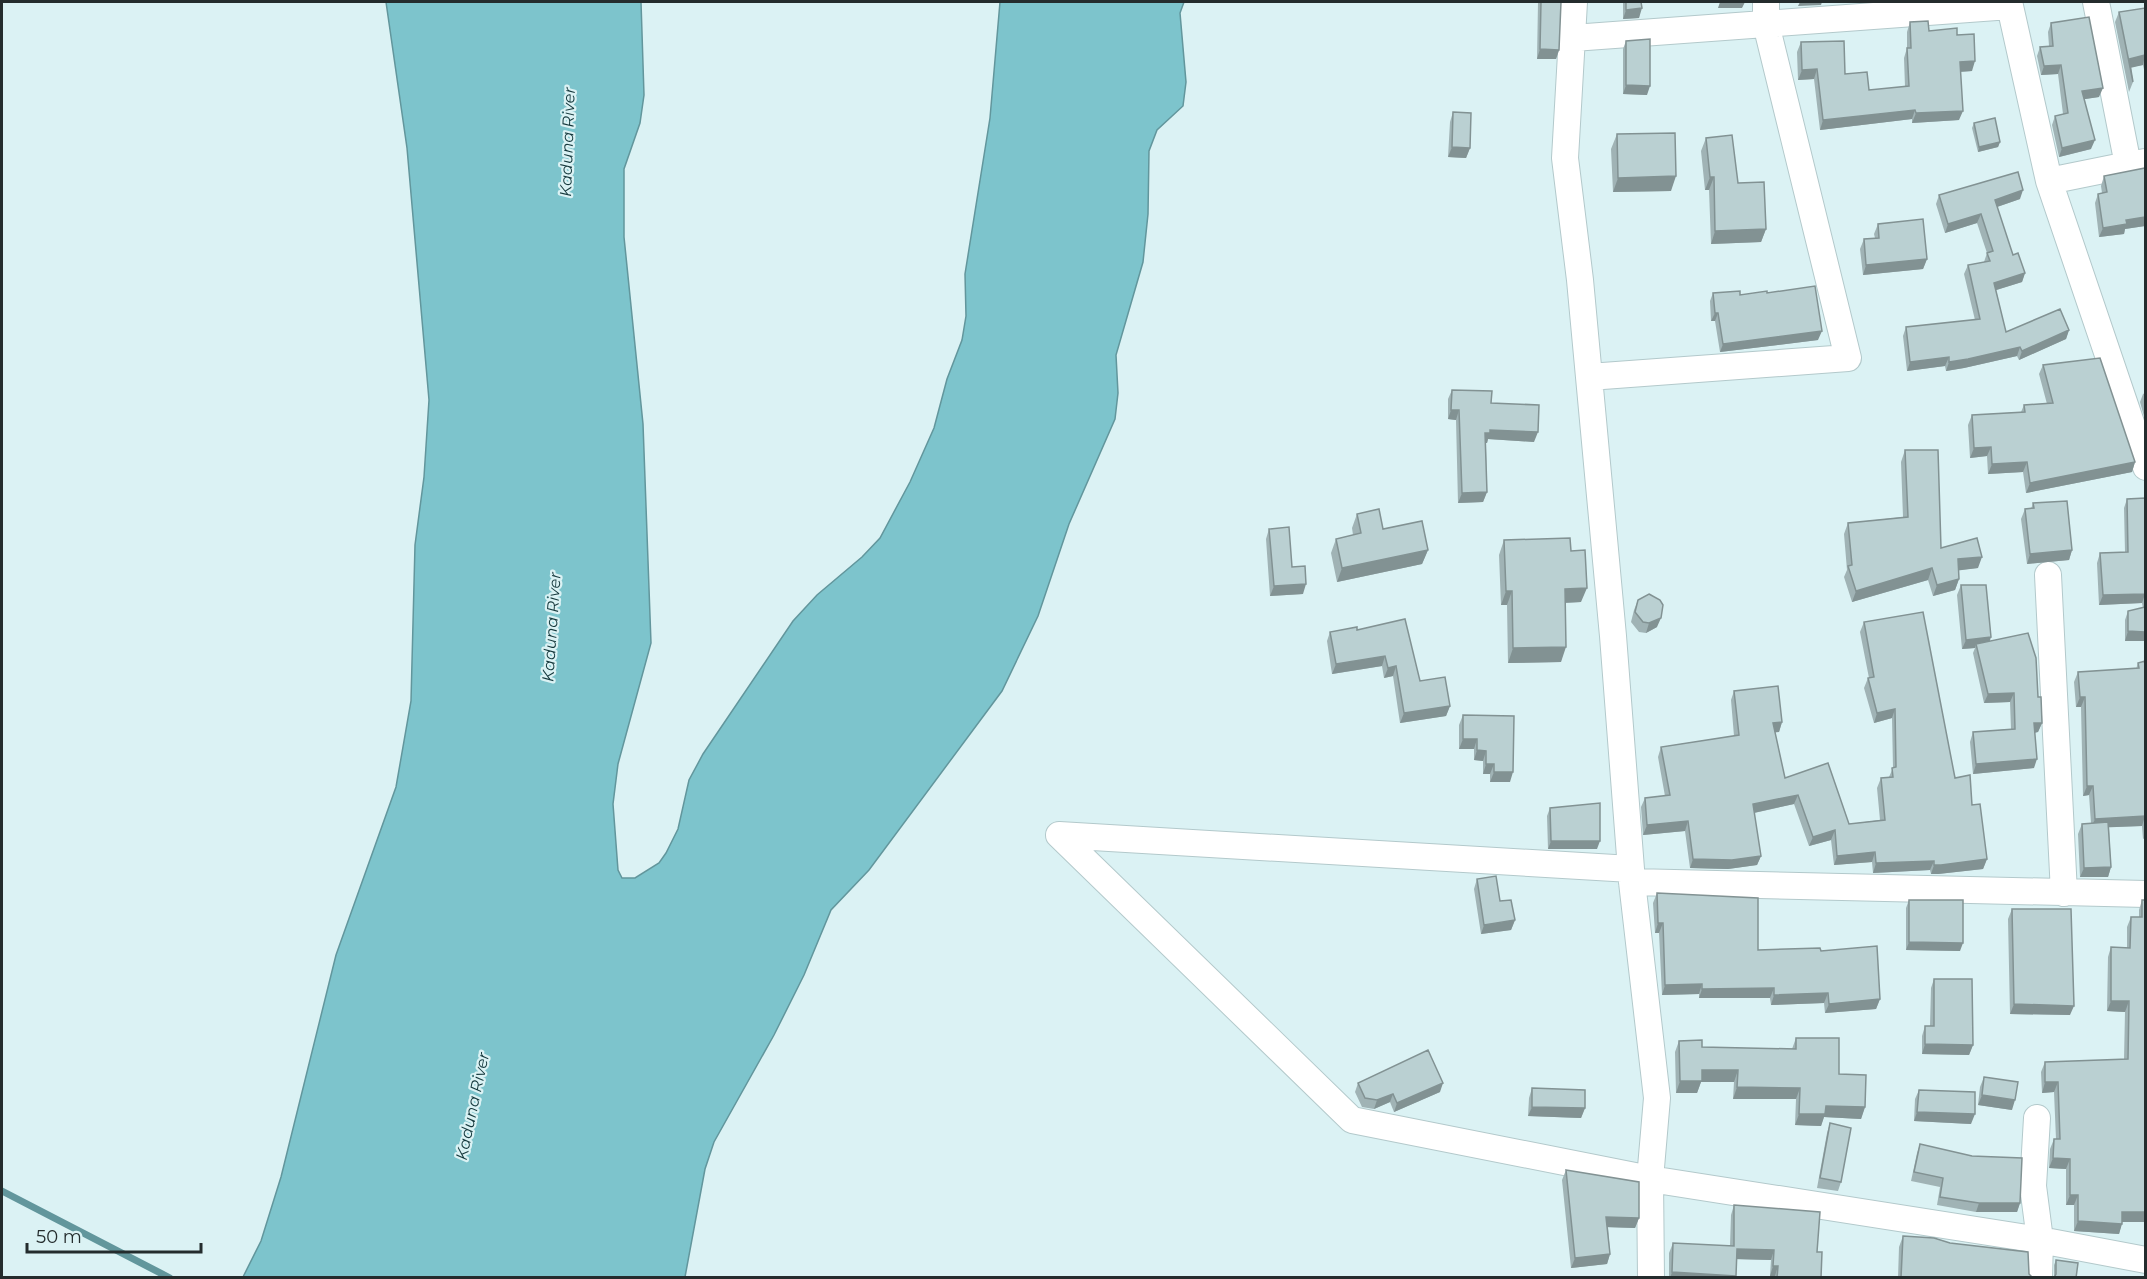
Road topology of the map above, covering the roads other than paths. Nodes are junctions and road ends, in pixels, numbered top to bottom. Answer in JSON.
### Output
{"nodes":[{"id":1,"x":1574,"y":2,"type":"edge"},
{"id":2,"x":2096,"y":2,"type":"edge"},
{"id":3,"x":1766,"y":13,"type":"edge"},
{"id":4,"x":1573,"y":38,"type":"junction"},
{"id":5,"x":2137,"y":164,"type":"edge"},
{"id":6,"x":2049,"y":181,"type":"junction"},
{"id":7,"x":1589,"y":377,"type":"junction"},
{"id":8,"x":2145,"y":467,"type":"edge"},
{"id":9,"x":2048,"y":575,"type":"dead end"},
{"id":10,"x":1631,"y":876,"type":"junction"},
{"id":11,"x":2064,"y":893,"type":"junction"},
{"id":12,"x":2145,"y":894,"type":"edge"},
{"id":13,"x":2037,"y":1118,"type":"dead end"},
{"id":14,"x":1650,"y":1179,"type":"junction"},
{"id":15,"x":2040,"y":1240,"type":"junction"},
{"id":16,"x":2145,"y":1260,"type":"edge"},
{"id":17,"x":1651,"y":1278,"type":"edge"},
{"id":18,"x":2039,"y":1278,"type":"edge"}],
"edges":[{"from":1,"to":4,"type":"street"},
{"from":2,"to":5,"type":"street"},
{"from":3,"to":4,"type":"street"},
{"from":3,"to":6,"type":"street"},
{"from":3,"to":7,"type":"street"},
{"from":4,"to":7,"type":"street"},
{"from":5,"to":6,"type":"street"},
{"from":6,"to":8,"type":"street"},
{"from":7,"to":10,"type":"street"},
{"from":9,"to":11,"type":"street"},
{"from":10,"to":11,"type":"street"},
{"from":10,"to":14,"type":"street"},
{"from":10,"to":14,"type":"street"},
{"from":11,"to":12,"type":"street"},
{"from":13,"to":15,"type":"street"},
{"from":14,"to":15,"type":"street"},
{"from":14,"to":17,"type":"street"},
{"from":15,"to":16,"type":"street"},
{"from":15,"to":18,"type":"street"}]}
